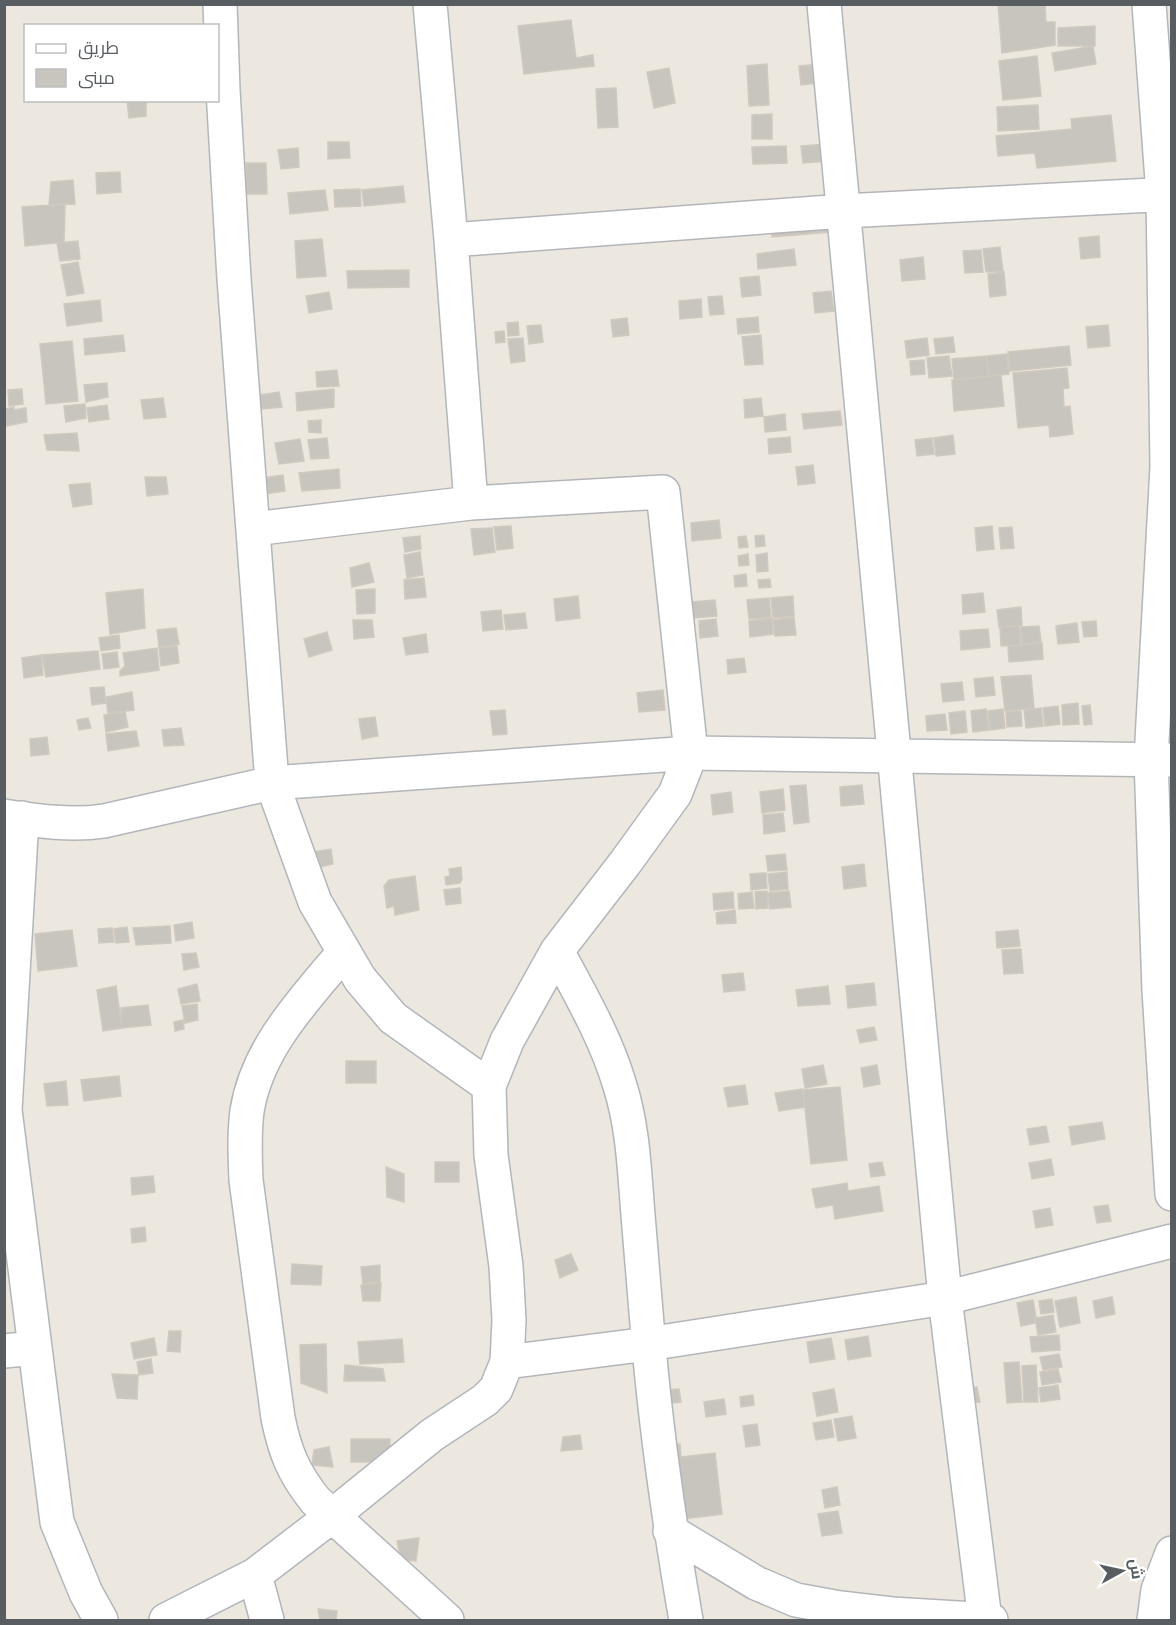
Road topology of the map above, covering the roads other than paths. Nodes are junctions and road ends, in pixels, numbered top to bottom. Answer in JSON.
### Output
{"nodes":[{"id":1,"x":220,"y":4,"type":"edge"},
{"id":2,"x":430,"y":4,"type":"edge"},
{"id":3,"x":824,"y":4,"type":"edge"},
{"id":4,"x":1149,"y":4,"type":"edge"},
{"id":5,"x":1167,"y":194,"type":"edge"},
{"id":6,"x":844,"y":211,"type":"junction"},
{"id":7,"x":451,"y":240,"type":"junction"},
{"id":8,"x":1169,"y":467,"type":"edge"},
{"id":9,"x":471,"y":503,"type":"junction"},
{"id":10,"x":253,"y":530,"type":"junction"},
{"id":11,"x":691,"y":753,"type":"junction"},
{"id":12,"x":894,"y":756,"type":"junction"},
{"id":13,"x":1161,"y":760,"type":"edge"},
{"id":14,"x":272,"y":783,"type":"junction"},
{"id":15,"x":13,"y":817,"type":"edge"},
{"id":16,"x":557,"y":951,"type":"junction"},
{"id":17,"x":344,"y":952,"type":"junction"},
{"id":18,"x":1165,"y":990,"type":"edge"},
{"id":19,"x":489,"y":1086,"type":"junction"},
{"id":20,"x":5,"y":1110,"type":"edge"},
{"id":21,"x":1172,"y":1194,"type":"edge"},
{"id":22,"x":1172,"y":1241,"type":"edge"},
{"id":23,"x":945,"y":1298,"type":"junction"},
{"id":24,"x":648,"y":1344,"type":"junction"},
{"id":25,"x":19,"y":1349,"type":"edge"},
{"id":26,"x":507,"y":1362,"type":"junction"},
{"id":27,"x":332,"y":1516,"type":"junction"},
{"id":28,"x":670,"y":1531,"type":"junction"},
{"id":29,"x":1172,"y":1553,"type":"edge"},
{"id":30,"x":255,"y":1575,"type":"junction"},
{"id":31,"x":101,"y":1620,"type":"edge"},
{"id":32,"x":166,"y":1620,"type":"edge"},
{"id":33,"x":267,"y":1620,"type":"edge"},
{"id":34,"x":447,"y":1620,"type":"edge"},
{"id":35,"x":686,"y":1620,"type":"edge"},
{"id":36,"x":985,"y":1620,"type":"edge"},
{"id":37,"x":991,"y":1620,"type":"edge"},
{"id":38,"x":1154,"y":1620,"type":"edge"}],
"edges":[{"from":1,"to":10,"type":"street"},
{"from":2,"to":7,"type":"street"},
{"from":3,"to":6,"type":"street"},
{"from":4,"to":5,"type":"street"},
{"from":5,"to":6,"type":"street"},
{"from":5,"to":8,"type":"street"},
{"from":6,"to":7,"type":"street"},
{"from":6,"to":12,"type":"street"},
{"from":7,"to":9,"type":"street"},
{"from":8,"to":13,"type":"street"},
{"from":9,"to":10,"type":"street"},
{"from":9,"to":11,"type":"street"},
{"from":10,"to":14,"type":"street"},
{"from":11,"to":12,"type":"street"},
{"from":11,"to":14,"type":"street"},
{"from":11,"to":16,"type":"street"},
{"from":12,"to":13,"type":"street"},
{"from":12,"to":23,"type":"street"},
{"from":13,"to":18,"type":"street"},
{"from":14,"to":15,"type":"street"},
{"from":14,"to":17,"type":"street"},
{"from":15,"to":20,"type":"street"},
{"from":16,"to":19,"type":"street"},
{"from":16,"to":24,"type":"street"},
{"from":17,"to":19,"type":"street"},
{"from":17,"to":27,"type":"street"},
{"from":18,"to":21,"type":"street"},
{"from":19,"to":26,"type":"street"},
{"from":20,"to":25,"type":"street"},
{"from":22,"to":23,"type":"street"},
{"from":23,"to":24,"type":"street"},
{"from":23,"to":36,"type":"street"},
{"from":24,"to":26,"type":"street"},
{"from":24,"to":28,"type":"street"},
{"from":25,"to":31,"type":"street"},
{"from":26,"to":27,"type":"street"},
{"from":27,"to":30,"type":"street"},
{"from":27,"to":34,"type":"street"},
{"from":28,"to":35,"type":"street"},
{"from":28,"to":36,"type":"street"},
{"from":29,"to":38,"type":"street"},
{"from":30,"to":32,"type":"street"},
{"from":30,"to":33,"type":"street"},
{"from":36,"to":37,"type":"street"}]}
